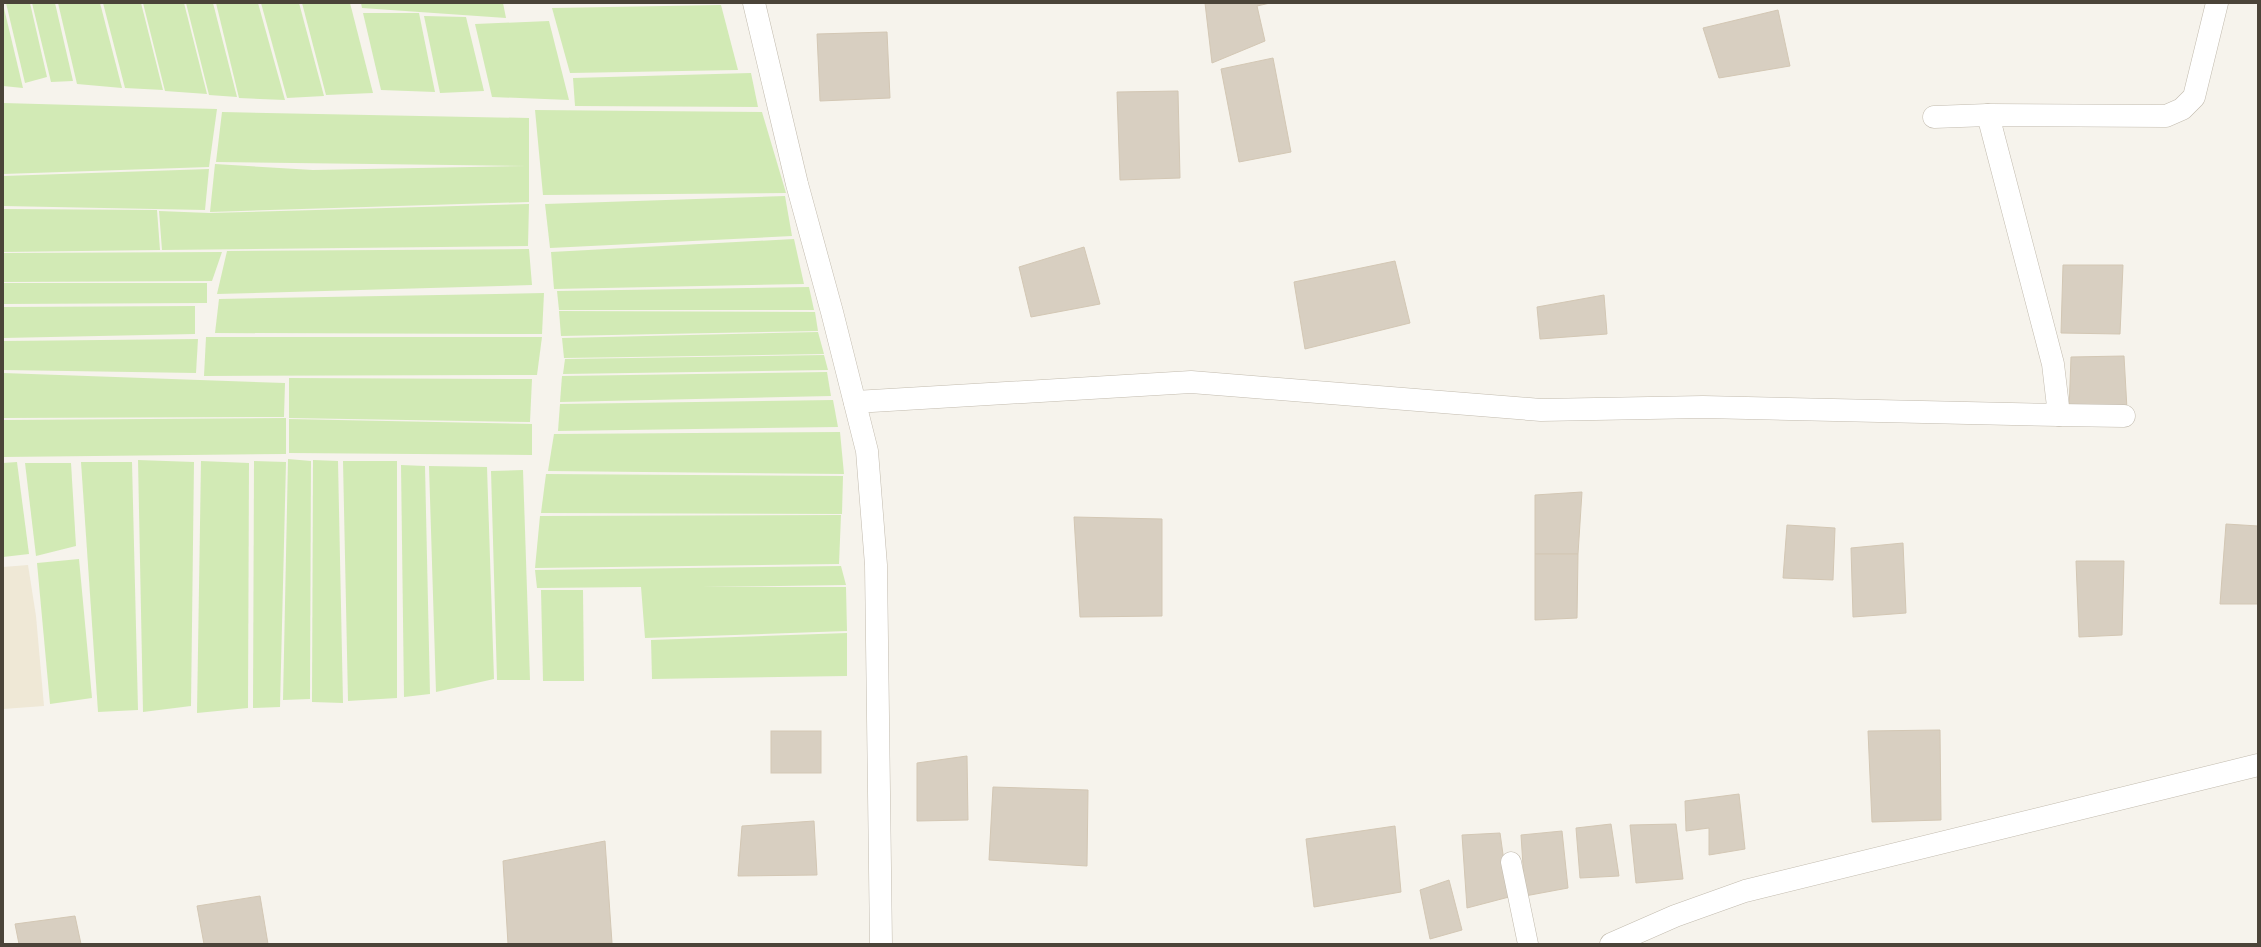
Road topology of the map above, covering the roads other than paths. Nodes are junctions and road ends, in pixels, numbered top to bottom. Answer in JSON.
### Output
{"nodes":[{"id":1,"x":754,"y":3,"type":"edge"},
{"id":2,"x":2217,"y":3,"type":"edge"},
{"id":3,"x":1990,"y":115,"type":"junction"},
{"id":4,"x":1934,"y":117,"type":"dead end"},
{"id":5,"x":855,"y":402,"type":"junction"},
{"id":6,"x":2059,"y":415,"type":"junction"},
{"id":7,"x":2124,"y":416,"type":"dead end"},
{"id":8,"x":2258,"y":765,"type":"edge"},
{"id":9,"x":1511,"y":862,"type":"dead end"},
{"id":10,"x":881,"y":944,"type":"edge"},
{"id":11,"x":1528,"y":944,"type":"edge"},
{"id":12,"x":1611,"y":944,"type":"edge"}],
"edges":[{"from":1,"to":5,"type":"street"},
{"from":2,"to":3,"type":"street"},
{"from":3,"to":4,"type":"street"},
{"from":3,"to":6,"type":"street"},
{"from":5,"to":6,"type":"street"},
{"from":5,"to":10,"type":"street"},
{"from":6,"to":7,"type":"street"},
{"from":8,"to":12,"type":"street"},
{"from":9,"to":11,"type":"lane"}]}
